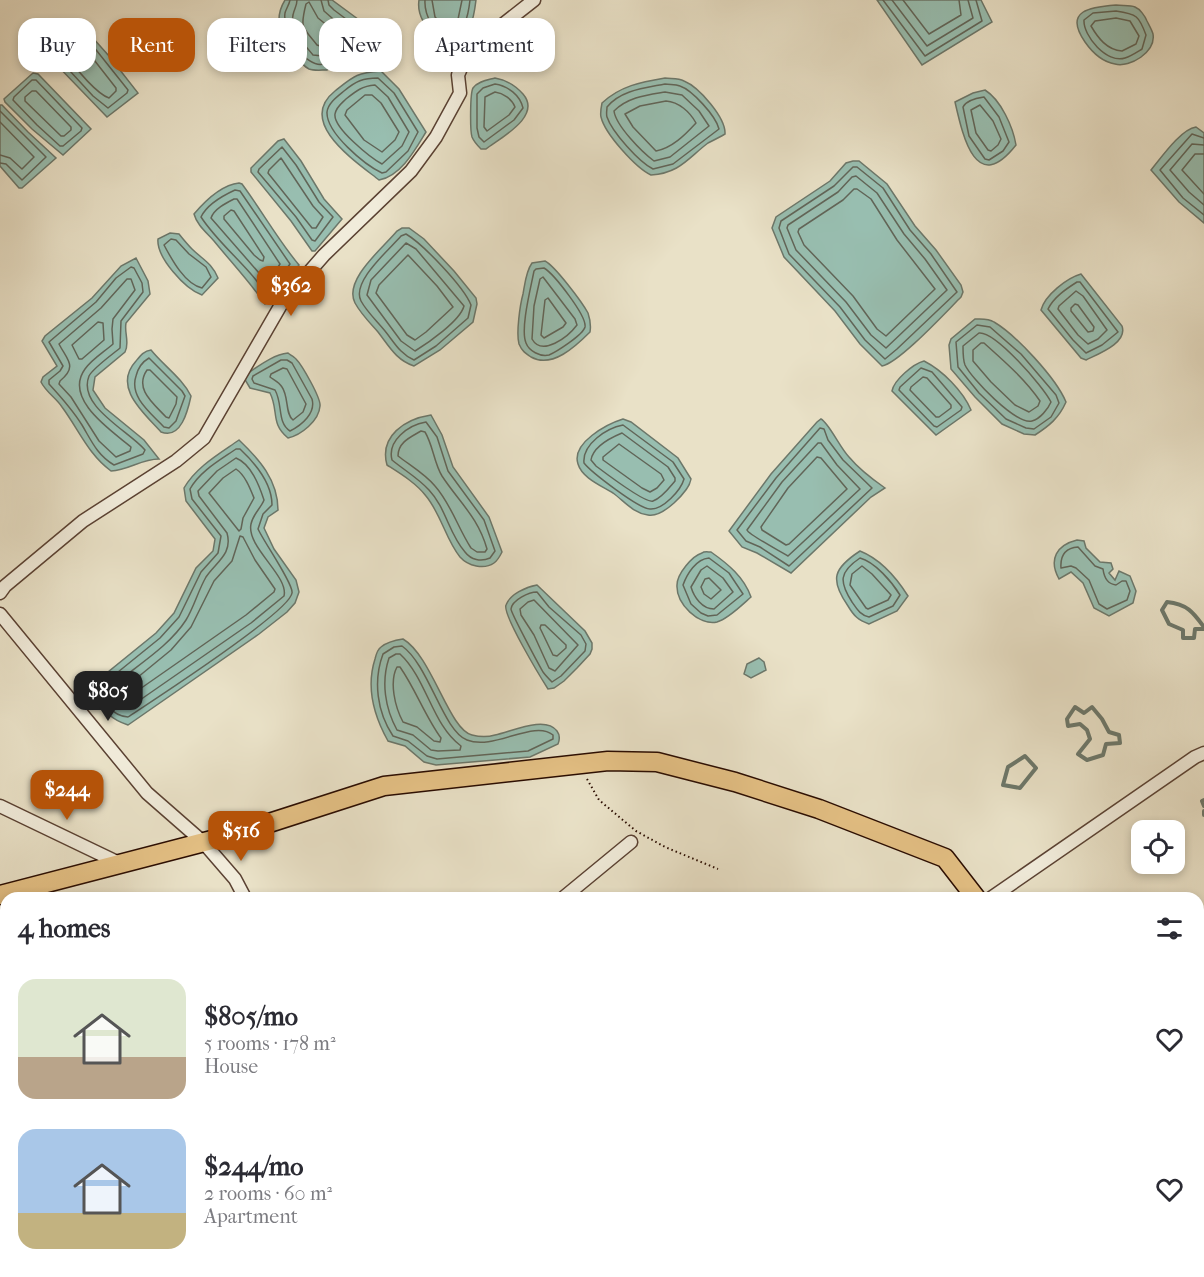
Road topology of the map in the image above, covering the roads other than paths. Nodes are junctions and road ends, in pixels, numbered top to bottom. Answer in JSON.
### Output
{"nodes":[{"id":1,"x":534,"y":0,"type":"edge"},
{"id":2,"x":0,"y":593,"type":"edge"},
{"id":3,"x":0,"y":614,"type":"edge"},
{"id":4,"x":1204,"y":753,"type":"edge"},
{"id":5,"x":0,"y":806,"type":"edge"},
{"id":6,"x":203,"y":842,"type":"junction"},
{"id":7,"x":631,"y":842,"type":"dead end"},
{"id":8,"x":121,"y":864,"type":"junction"},
{"id":9,"x":12,"y":892,"type":"edge"},
{"id":10,"x":242,"y":892,"type":"edge"},
{"id":11,"x":570,"y":892,"type":"edge"},
{"id":12,"x":971,"y":892,"type":"edge"},
{"id":13,"x":1000,"y":892,"type":"edge"}],
"edges":[{"from":1,"to":2,"type":"street"},
{"from":3,"to":6,"type":"street"},
{"from":4,"to":13,"type":"street"},
{"from":5,"to":8,"type":"street"},
{"from":6,"to":8,"type":"main road"},
{"from":6,"to":10,"type":"street"},
{"from":6,"to":12,"type":"main road"},
{"from":7,"to":11,"type":"street"},
{"from":8,"to":9,"type":"main road"}]}
